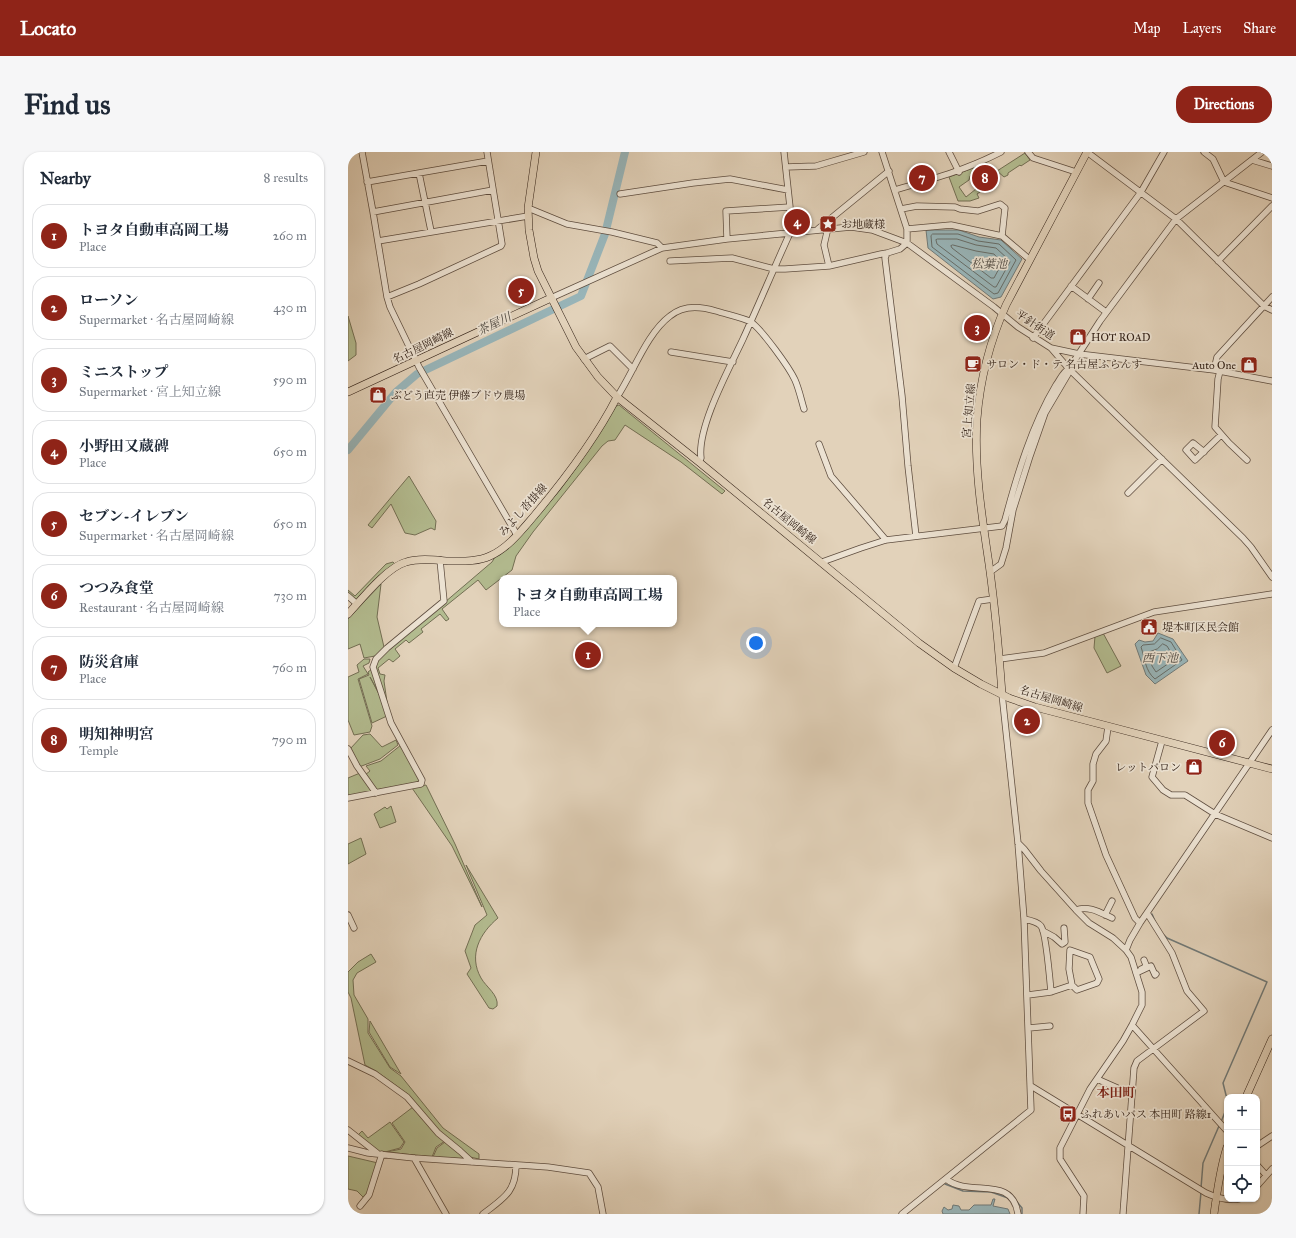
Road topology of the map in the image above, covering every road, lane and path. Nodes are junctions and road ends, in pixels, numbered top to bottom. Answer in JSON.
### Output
{"nodes":[{"id":1,"x":362,"y":152,"type":"edge"},
{"id":2,"x":486,"y":152,"type":"edge"},
{"id":3,"x":536,"y":152,"type":"edge"},
{"id":4,"x":784,"y":152,"type":"edge"},
{"id":5,"x":864,"y":152,"type":"edge"},
{"id":6,"x":882,"y":152,"type":"edge"},
{"id":7,"x":949,"y":152,"type":"edge"},
{"id":8,"x":1001,"y":152,"type":"edge"},
{"id":9,"x":1028,"y":152,"type":"edge"},
{"id":10,"x":1087,"y":152,"type":"edge"},
{"id":11,"x":1164,"y":152,"type":"edge"},
{"id":12,"x":1204,"y":152,"type":"edge"},
{"id":13,"x":1262,"y":152,"type":"edge"},
{"id":14,"x":1252,"y":160,"type":"junction"},
{"id":15,"x":488,"y":161,"type":"junction"},
{"id":16,"x":1272,"y":166,"type":"edge"},
{"id":17,"x":786,"y":167,"type":"junction"},
{"id":18,"x":889,"y":171,"type":"junction"},
{"id":19,"x":959,"y":172,"type":"junction"},
{"id":20,"x":1076,"y":172,"type":"junction"},
{"id":21,"x":420,"y":173,"type":"junction"},
{"id":22,"x":367,"y":182,"type":"junction"},
{"id":23,"x":1224,"y":182,"type":"junction"},
{"id":24,"x":493,"y":190,"type":"junction"},
{"id":25,"x":788,"y":190,"type":"junction"},
{"id":26,"x":895,"y":190,"type":"junction"},
{"id":27,"x":1141,"y":192,"type":"junction"},
{"id":28,"x":620,"y":194,"type":"dead end"},
{"id":29,"x":1272,"y":198,"type":"edge"},
{"id":30,"x":425,"y":202,"type":"junction"},
{"id":31,"x":1272,"y":206,"type":"edge"},
{"id":32,"x":790,"y":207,"type":"junction"},
{"id":33,"x":528,"y":208,"type":"junction"},
{"id":34,"x":901,"y":209,"type":"junction"},
{"id":35,"x":373,"y":212,"type":"junction"},
{"id":36,"x":528,"y":216,"type":"junction"},
{"id":37,"x":1176,"y":219,"type":"junction"},
{"id":38,"x":498,"y":220,"type":"junction"},
{"id":39,"x":828,"y":228,"type":"junction"},
{"id":40,"x":818,"y":229,"type":"junction"},
{"id":41,"x":908,"y":229,"type":"junction"},
{"id":42,"x":431,"y":232,"type":"junction"},
{"id":43,"x":790,"y":233,"type":"junction"},
{"id":44,"x":1002,"y":236,"type":"junction"},
{"id":45,"x":727,"y":239,"type":"junction"},
{"id":46,"x":378,"y":241,"type":"junction"},
{"id":47,"x":907,"y":243,"type":"junction"},
{"id":48,"x":662,"y":248,"type":"junction"},
{"id":49,"x":887,"y":253,"type":"junction"},
{"id":50,"x":1029,"y":259,"type":"junction"},
{"id":51,"x":670,"y":261,"type":"dead end"},
{"id":52,"x":1218,"y":261,"type":"junction"},
{"id":53,"x":829,"y":266,"type":"junction"},
{"id":54,"x":774,"y":269,"type":"junction"},
{"id":55,"x":1099,"y":283,"type":"dead end"},
{"id":56,"x":1071,"y":286,"type":"junction"},
{"id":57,"x":387,"y":297,"type":"junction"},
{"id":58,"x":1272,"y":297,"type":"edge"},
{"id":59,"x":1088,"y":298,"type":"junction"},
{"id":60,"x":553,"y":300,"type":"junction"},
{"id":61,"x":1264,"y":306,"type":"junction"},
{"id":62,"x":1272,"y":310,"type":"edge"},
{"id":63,"x":1106,"y":312,"type":"junction"},
{"id":64,"x":1002,"y":314,"type":"junction"},
{"id":65,"x":750,"y":322,"type":"junction"},
{"id":66,"x":1033,"y":338,"type":"junction"},
{"id":67,"x":1051,"y":348,"type":"junction"},
{"id":68,"x":671,"y":352,"type":"dead end"},
{"id":69,"x":1079,"y":354,"type":"junction"},
{"id":70,"x":584,"y":359,"type":"junction"},
{"id":71,"x":732,"y":362,"type":"junction"},
{"id":72,"x":417,"y":364,"type":"junction"},
{"id":73,"x":633,"y":369,"type":"junction"},
{"id":74,"x":1069,"y":369,"type":"junction"},
{"id":75,"x":1217,"y":370,"type":"junction"},
{"id":76,"x":1272,"y":381,"type":"edge"},
{"id":77,"x":348,"y":392,"type":"edge"},
{"id":78,"x":618,"y":397,"type":"junction"},
{"id":79,"x":804,"y":409,"type":"dead end"},
{"id":80,"x":1221,"y":435,"type":"junction"},
{"id":81,"x":819,"y":444,"type":"dead end"},
{"id":82,"x":1204,"y":452,"type":"dead end"},
{"id":83,"x":1162,"y":459,"type":"junction"},
{"id":84,"x":1247,"y":460,"type":"dead end"},
{"id":85,"x":699,"y":462,"type":"junction"},
{"id":86,"x":1128,"y":493,"type":"dead end"},
{"id":87,"x":984,"y":529,"type":"junction"},
{"id":88,"x":517,"y":535,"type":"junction"},
{"id":89,"x":916,"y":536,"type":"junction"},
{"id":90,"x":886,"y":540,"type":"junction"},
{"id":91,"x":440,"y":560,"type":"junction"},
{"id":92,"x":822,"y":562,"type":"junction"},
{"id":93,"x":990,"y":572,"type":"junction"},
{"id":94,"x":1272,"y":577,"type":"edge"},
{"id":95,"x":1272,"y":594,"type":"edge"},
{"id":96,"x":348,"y":596,"type":"edge"},
{"id":97,"x":993,"y":599,"type":"junction"},
{"id":98,"x":357,"y":604,"type":"junction"},
{"id":99,"x":348,"y":614,"type":"edge"},
{"id":100,"x":1000,"y":659,"type":"junction"},
{"id":101,"x":954,"y":668,"type":"junction"},
{"id":102,"x":1002,"y":694,"type":"junction"},
{"id":103,"x":1108,"y":727,"type":"junction"},
{"id":104,"x":1272,"y":730,"type":"edge"},
{"id":105,"x":1162,"y":741,"type":"junction"},
{"id":106,"x":348,"y":748,"type":"edge"},
{"id":107,"x":1249,"y":764,"type":"junction"},
{"id":108,"x":1272,"y":770,"type":"edge"},
{"id":109,"x":376,"y":793,"type":"junction"},
{"id":110,"x":348,"y":798,"type":"edge"},
{"id":111,"x":1215,"y":814,"type":"junction"},
{"id":112,"x":1272,"y":838,"type":"edge"},
{"id":113,"x":1018,"y":843,"type":"junction"},
{"id":114,"x":1112,"y":901,"type":"dead end"},
{"id":115,"x":1076,"y":910,"type":"junction"},
{"id":116,"x":1147,"y":913,"type":"junction"},
{"id":117,"x":348,"y":915,"type":"edge"},
{"id":118,"x":1105,"y":915,"type":"junction"},
{"id":119,"x":1112,"y":918,"type":"dead end"},
{"id":120,"x":1024,"y":919,"type":"junction"},
{"id":121,"x":1140,"y":924,"type":"junction"},
{"id":122,"x":354,"y":928,"type":"dead end"},
{"id":123,"x":1064,"y":928,"type":"dead end"},
{"id":124,"x":1043,"y":932,"type":"junction"},
{"id":125,"x":1126,"y":950,"type":"junction"},
{"id":126,"x":1144,"y":960,"type":"dead end"},
{"id":127,"x":1136,"y":972,"type":"junction"},
{"id":128,"x":1156,"y":974,"type":"dead end"},
{"id":129,"x":1072,"y":985,"type":"junction"},
{"id":130,"x":1051,"y":992,"type":"junction"},
{"id":131,"x":1028,"y":995,"type":"junction"},
{"id":132,"x":1132,"y":1025,"type":"junction"},
{"id":133,"x":1050,"y":1026,"type":"dead end"},
{"id":134,"x":1029,"y":1028,"type":"junction"},
{"id":135,"x":1272,"y":1039,"type":"edge"},
{"id":136,"x":1154,"y":1050,"type":"junction"},
{"id":137,"x":348,"y":1061,"type":"edge"},
{"id":138,"x":1097,"y":1080,"type":"junction"},
{"id":139,"x":1032,"y":1086,"type":"junction"},
{"id":140,"x":1132,"y":1094,"type":"junction"},
{"id":141,"x":1247,"y":1094,"type":"edge"},
{"id":142,"x":1076,"y":1114,"type":"junction"},
{"id":143,"x":348,"y":1130,"type":"edge"},
{"id":144,"x":1226,"y":1130,"type":"edge"},
{"id":145,"x":1272,"y":1136,"type":"edge"},
{"id":146,"x":1260,"y":1144,"type":"edge"},
{"id":147,"x":1129,"y":1145,"type":"junction"},
{"id":148,"x":348,"y":1148,"type":"edge"},
{"id":149,"x":380,"y":1154,"type":"junction"},
{"id":150,"x":1224,"y":1157,"type":"edge"},
{"id":151,"x":414,"y":1158,"type":"junction"},
{"id":152,"x":472,"y":1162,"type":"junction"},
{"id":153,"x":516,"y":1165,"type":"junction"},
{"id":154,"x":1258,"y":1166,"type":"edge"},
{"id":155,"x":1272,"y":1170,"type":"edge"},
{"id":156,"x":1266,"y":1175,"type":"junction"},
{"id":157,"x":946,"y":1179,"type":"junction"},
{"id":158,"x":1260,"y":1182,"type":"edge"},
{"id":159,"x":1216,"y":1198,"type":"junction"},
{"id":160,"x":1224,"y":1199,"type":"edge"},
{"id":161,"x":360,"y":1206,"type":"dead end"},
{"id":162,"x":446,"y":1214,"type":"edge"},
{"id":163,"x":483,"y":1214,"type":"edge"},
{"id":164,"x":603,"y":1214,"type":"edge"},
{"id":165,"x":902,"y":1214,"type":"edge"},
{"id":166,"x":1018,"y":1214,"type":"edge"},
{"id":167,"x":1083,"y":1214,"type":"edge"},
{"id":168,"x":1123,"y":1214,"type":"edge"},
{"id":169,"x":1214,"y":1214,"type":"edge"}],
"edges":[{"from":1,"to":22,"type":"street"},
{"from":2,"to":15,"type":"street"},
{"from":3,"to":33,"type":"main road"},
{"from":4,"to":17,"type":"street"},
{"from":5,"to":17,"type":"street"},
{"from":6,"to":18,"type":"street"},
{"from":7,"to":19,"type":"street"},
{"from":8,"to":19,"type":"street"},
{"from":9,"to":20,"type":"street"},
{"from":10,"to":20,"type":"main road","name":"宮上知立線"},
{"from":10,"to":27,"type":"street"},
{"from":11,"to":27,"type":"street"},
{"from":12,"to":23,"type":"street"},
{"from":13,"to":14,"type":"street"},
{"from":14,"to":16,"type":"street"},
{"from":14,"to":23,"type":"street"},
{"from":15,"to":21,"type":"street"},
{"from":15,"to":24,"type":"street"},
{"from":17,"to":25,"type":"street"},
{"from":18,"to":26,"type":"street"},
{"from":18,"to":40,"type":"street"},
{"from":19,"to":26,"type":"street"},
{"from":20,"to":50,"type":"main road","name":"宮上知立線"},
{"from":21,"to":22,"type":"street"},
{"from":21,"to":30,"type":"street"},
{"from":22,"to":35,"type":"street"},
{"from":23,"to":29,"type":"street"},
{"from":23,"to":37,"type":"street"},
{"from":24,"to":30,"type":"street"},
{"from":24,"to":38,"type":"street"},
{"from":25,"to":28,"type":"street"},
{"from":25,"to":32,"type":"street"},
{"from":26,"to":34,"type":"street"},
{"from":27,"to":37,"type":"street"},
{"from":27,"to":56,"type":"street"},
{"from":30,"to":35,"type":"street"},
{"from":30,"to":42,"type":"street"},
{"from":31,"to":52,"type":"street"},
{"from":32,"to":43,"type":"street"},
{"from":32,"to":45,"type":"street"},
{"from":33,"to":36,"type":"main road"},
{"from":33,"to":48,"type":"street"},
{"from":34,"to":41,"type":"street"},
{"from":34,"to":44,"type":"street"},
{"from":35,"to":46,"type":"street"},
{"from":36,"to":38,"type":"street"},
{"from":36,"to":60,"type":"main road"},
{"from":37,"to":52,"type":"street"},
{"from":37,"to":63,"type":"street"},
{"from":38,"to":42,"type":"street"},
{"from":38,"to":57,"type":"street"},
{"from":39,"to":40,"type":"street","name":"平針街道"},
{"from":39,"to":47,"type":"street","name":"平針街道"},
{"from":39,"to":53,"type":"street"},
{"from":40,"to":43,"type":"street","name":"平針街道"},
{"from":41,"to":44,"type":"street"},
{"from":41,"to":47,"type":"street"},
{"from":42,"to":46,"type":"street"},
{"from":43,"to":45,"type":"street","name":"平針街道"},
{"from":43,"to":54,"type":"street"},
{"from":44,"to":50,"type":"street"},
{"from":45,"to":48,"type":"street","name":"平針街道"},
{"from":46,"to":57,"type":"street"},
{"from":47,"to":49,"type":"street"},
{"from":47,"to":64,"type":"street","name":"平針街道"},
{"from":48,"to":60,"type":"street","name":"平針街道"},
{"from":49,"to":53,"type":"street"},
{"from":49,"to":89,"type":"street"},
{"from":50,"to":64,"type":"main road","name":"宮上知立線"},
{"from":51,"to":54,"type":"street"},
{"from":52,"to":61,"type":"street"},
{"from":53,"to":54,"type":"street"},
{"from":54,"to":65,"type":"street"},
{"from":55,"to":59,"type":"street"},
{"from":56,"to":59,"type":"street"},
{"from":56,"to":66,"type":"street"},
{"from":57,"to":72,"type":"street"},
{"from":58,"to":61,"type":"street"},
{"from":59,"to":63,"type":"street"},
{"from":60,"to":70,"type":"main road","name":"名古屋岡崎線"},
{"from":60,"to":72,"type":"main road","name":"名古屋岡崎線"},
{"from":61,"to":62,"type":"street"},
{"from":61,"to":75,"type":"street"},
{"from":63,"to":69,"type":"street"},
{"from":64,"to":66,"type":"street","name":"平針街道"},
{"from":64,"to":87,"type":"main road","name":"宮上知立線"},
{"from":65,"to":71,"type":"street"},
{"from":65,"to":73,"type":"street"},
{"from":65,"to":79,"type":"street"},
{"from":66,"to":67,"type":"street","name":"平針街道"},
{"from":67,"to":69,"type":"street","name":"平針街道"},
{"from":67,"to":74,"type":"street"},
{"from":68,"to":71,"type":"street"},
{"from":69,"to":74,"type":"street"},
{"from":69,"to":75,"type":"street","name":"平針街道"},
{"from":70,"to":73,"type":"street"},
{"from":70,"to":78,"type":"main road","name":"名古屋岡崎線"},
{"from":71,"to":85,"type":"street"},
{"from":72,"to":77,"type":"main road","name":"名古屋岡崎線"},
{"from":72,"to":88,"type":"street"},
{"from":73,"to":78,"type":"street"},
{"from":74,"to":83,"type":"street"},
{"from":74,"to":87,"type":"street"},
{"from":74,"to":93,"type":"street"},
{"from":75,"to":76,"type":"street","name":"平針街道"},
{"from":75,"to":80,"type":"street"},
{"from":78,"to":85,"type":"main road","name":"名古屋岡崎線"},
{"from":78,"to":88,"type":"main road","name":"みよし沓掛線"},
{"from":80,"to":82,"type":"street"},
{"from":80,"to":84,"type":"street"},
{"from":81,"to":90,"type":"street"},
{"from":83,"to":86,"type":"street"},
{"from":83,"to":94,"type":"street"},
{"from":85,"to":92,"type":"main road","name":"名古屋岡崎線"},
{"from":87,"to":89,"type":"street"},
{"from":87,"to":93,"type":"main road","name":"宮上知立線"},
{"from":88,"to":91,"type":"main road","name":"みよし沓掛線"},
{"from":89,"to":90,"type":"street"},
{"from":90,"to":92,"type":"street"},
{"from":91,"to":98,"type":"main road","name":"みよし沓掛線"},
{"from":91,"to":109,"type":"street"},
{"from":92,"to":101,"type":"main road","name":"名古屋岡崎線"},
{"from":93,"to":97,"type":"main road","name":"宮上知立線"},
{"from":95,"to":100,"type":"street"},
{"from":96,"to":98,"type":"street"},
{"from":97,"to":100,"type":"main road","name":"宮上知立線"},
{"from":97,"to":101,"type":"street"},
{"from":98,"to":99,"type":"main road","name":"みよし沓掛線"},
{"from":100,"to":102,"type":"main road","name":"宮上知立線"},
{"from":101,"to":102,"type":"main road","name":"名古屋岡崎線"},
{"from":102,"to":103,"type":"main road","name":"名古屋岡崎線"},
{"from":102,"to":113,"type":"street"},
{"from":103,"to":105,"type":"main road","name":"名古屋岡崎線"},
{"from":103,"to":121,"type":"street"},
{"from":104,"to":107,"type":"street"},
{"from":105,"to":107,"type":"main road","name":"名古屋岡崎線"},
{"from":105,"to":111,"type":"street"},
{"from":106,"to":109,"type":"street"},
{"from":107,"to":108,"type":"main road","name":"名古屋岡崎線"},
{"from":107,"to":111,"type":"street"},
{"from":109,"to":110,"type":"street"},
{"from":111,"to":112,"type":"street"},
{"from":111,"to":116,"type":"street"},
{"from":113,"to":115,"type":"street"},
{"from":113,"to":120,"type":"street"},
{"from":114,"to":118,"type":"street"},
{"from":115,"to":118,"type":"street"},
{"from":115,"to":125,"type":"street"},
{"from":116,"to":121,"type":"street"},
{"from":116,"to":136,"type":"street"},
{"from":117,"to":122,"type":"street"},
{"from":118,"to":119,"type":"street"},
{"from":120,"to":124,"type":"street"},
{"from":120,"to":131,"type":"street"},
{"from":121,"to":125,"type":"street"},
{"from":123,"to":124,"type":"street"},
{"from":124,"to":130,"type":"street"},
{"from":125,"to":127,"type":"street"},
{"from":126,"to":127,"type":"street"},
{"from":127,"to":128,"type":"street"},
{"from":127,"to":132,"type":"street"},
{"from":129,"to":129,"type":"street"},
{"from":129,"to":130,"type":"street"},
{"from":130,"to":131,"type":"street"},
{"from":131,"to":134,"type":"street"},
{"from":132,"to":136,"type":"street"},
{"from":132,"to":138,"type":"street"},
{"from":133,"to":134,"type":"street"},
{"from":134,"to":139,"type":"street"},
{"from":135,"to":141,"type":"main road"},
{"from":136,"to":140,"type":"street"},
{"from":136,"to":144,"type":"street"},
{"from":137,"to":152,"type":"street"},
{"from":138,"to":140,"type":"street"},
{"from":138,"to":142,"type":"street"},
{"from":139,"to":142,"type":"street"},
{"from":139,"to":157,"type":"street"},
{"from":140,"to":147,"type":"street"},
{"from":142,"to":147,"type":"street"},
{"from":142,"to":167,"type":"street"},
{"from":143,"to":149,"type":"street"},
{"from":145,"to":146,"type":"street"},
{"from":147,"to":159,"type":"street"},
{"from":147,"to":168,"type":"street"},
{"from":148,"to":149,"type":"street"},
{"from":149,"to":151,"type":"street"},
{"from":149,"to":161,"type":"street"},
{"from":150,"to":159,"type":"main road"},
{"from":151,"to":152,"type":"street"},
{"from":151,"to":162,"type":"street"},
{"from":152,"to":153,"type":"street"},
{"from":153,"to":163,"type":"street"},
{"from":153,"to":164,"type":"street"},
{"from":154,"to":156,"type":"street"},
{"from":155,"to":156,"type":"street"},
{"from":156,"to":158,"type":"street"},
{"from":157,"to":165,"type":"street"},
{"from":157,"to":166,"type":"street"},
{"from":159,"to":160,"type":"street"},
{"from":159,"to":169,"type":"main road"}]}
